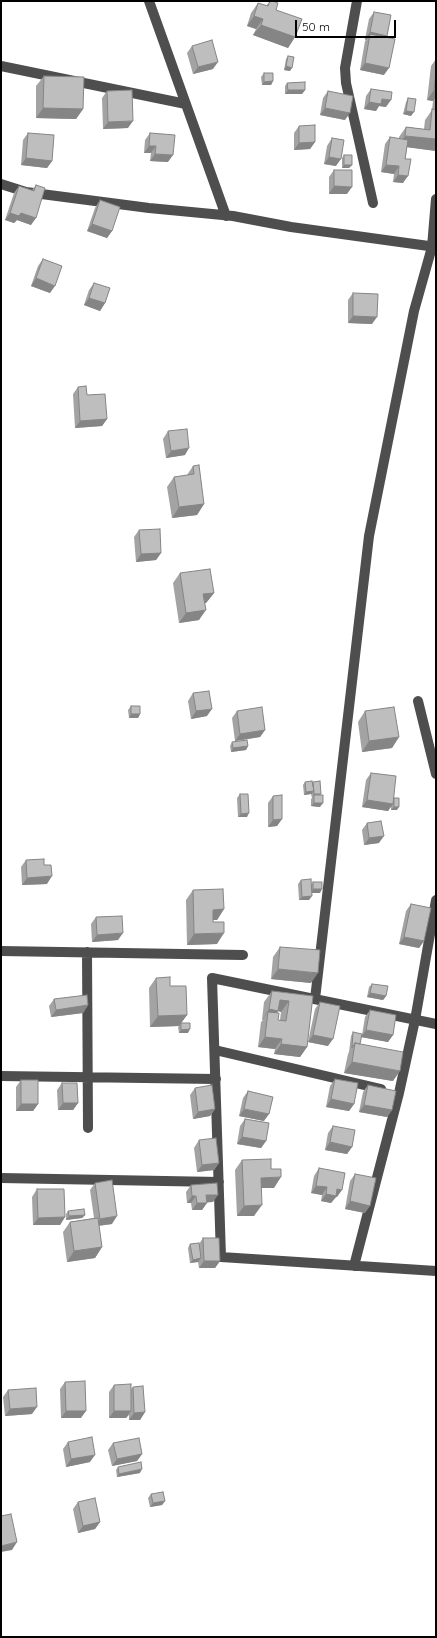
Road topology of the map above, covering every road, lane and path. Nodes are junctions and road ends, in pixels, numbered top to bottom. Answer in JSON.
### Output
{"nodes":[{"id":1,"x":149,"y":1,"type":"edge"},
{"id":2,"x":357,"y":1,"type":"edge"},
{"id":3,"x":1,"y":66,"type":"edge"},
{"id":4,"x":186,"y":104,"type":"junction"},
{"id":5,"x":1,"y":184,"type":"edge"},
{"id":6,"x":436,"y":198,"type":"edge"},
{"id":7,"x":373,"y":202,"type":"dead end"},
{"id":8,"x":226,"y":216,"type":"junction"},
{"id":9,"x":434,"y":247,"type":"edge"},
{"id":10,"x":418,"y":701,"type":"dead end"},
{"id":11,"x":436,"y":774,"type":"edge"},
{"id":12,"x":436,"y":900,"type":"edge"},
{"id":13,"x":1,"y":951,"type":"edge"},
{"id":14,"x":87,"y":952,"type":"junction"},
{"id":15,"x":243,"y":955,"type":"dead end"},
{"id":16,"x":315,"y":999,"type":"junction"},
{"id":17,"x":415,"y":1020,"type":"junction"},
{"id":18,"x":436,"y":1024,"type":"edge"},
{"id":19,"x":215,"y":1050,"type":"junction"},
{"id":20,"x":1,"y":1076,"type":"edge"},
{"id":21,"x":88,"y":1077,"type":"junction"},
{"id":22,"x":216,"y":1079,"type":"junction"},
{"id":23,"x":399,"y":1093,"type":"junction"},
{"id":24,"x":88,"y":1128,"type":"dead end"},
{"id":25,"x":1,"y":1178,"type":"edge"},
{"id":26,"x":219,"y":1182,"type":"junction"},
{"id":27,"x":354,"y":1266,"type":"junction"},
{"id":28,"x":436,"y":1271,"type":"edge"}],
"edges":[{"from":1,"to":4,"type":"street"},
{"from":2,"to":7,"type":"street"},
{"from":3,"to":4,"type":"street"},
{"from":4,"to":8,"type":"street"},
{"from":5,"to":8,"type":"street"},
{"from":6,"to":9,"type":"street"},
{"from":8,"to":9,"type":"street"},
{"from":9,"to":16,"type":"street"},
{"from":10,"to":11,"type":"street"},
{"from":12,"to":17,"type":"street"},
{"from":13,"to":14,"type":"street"},
{"from":14,"to":15,"type":"street"},
{"from":14,"to":21,"type":"street"},
{"from":16,"to":17,"type":"street"},
{"from":16,"to":19,"type":"street"},
{"from":17,"to":18,"type":"street"},
{"from":17,"to":23,"type":"street"},
{"from":19,"to":22,"type":"street"},
{"from":19,"to":23,"type":"street"},
{"from":20,"to":21,"type":"street"},
{"from":21,"to":22,"type":"street"},
{"from":21,"to":24,"type":"street"},
{"from":22,"to":26,"type":"street"},
{"from":23,"to":27,"type":"street"},
{"from":25,"to":26,"type":"street"},
{"from":26,"to":27,"type":"street"},
{"from":27,"to":28,"type":"street"}]}
